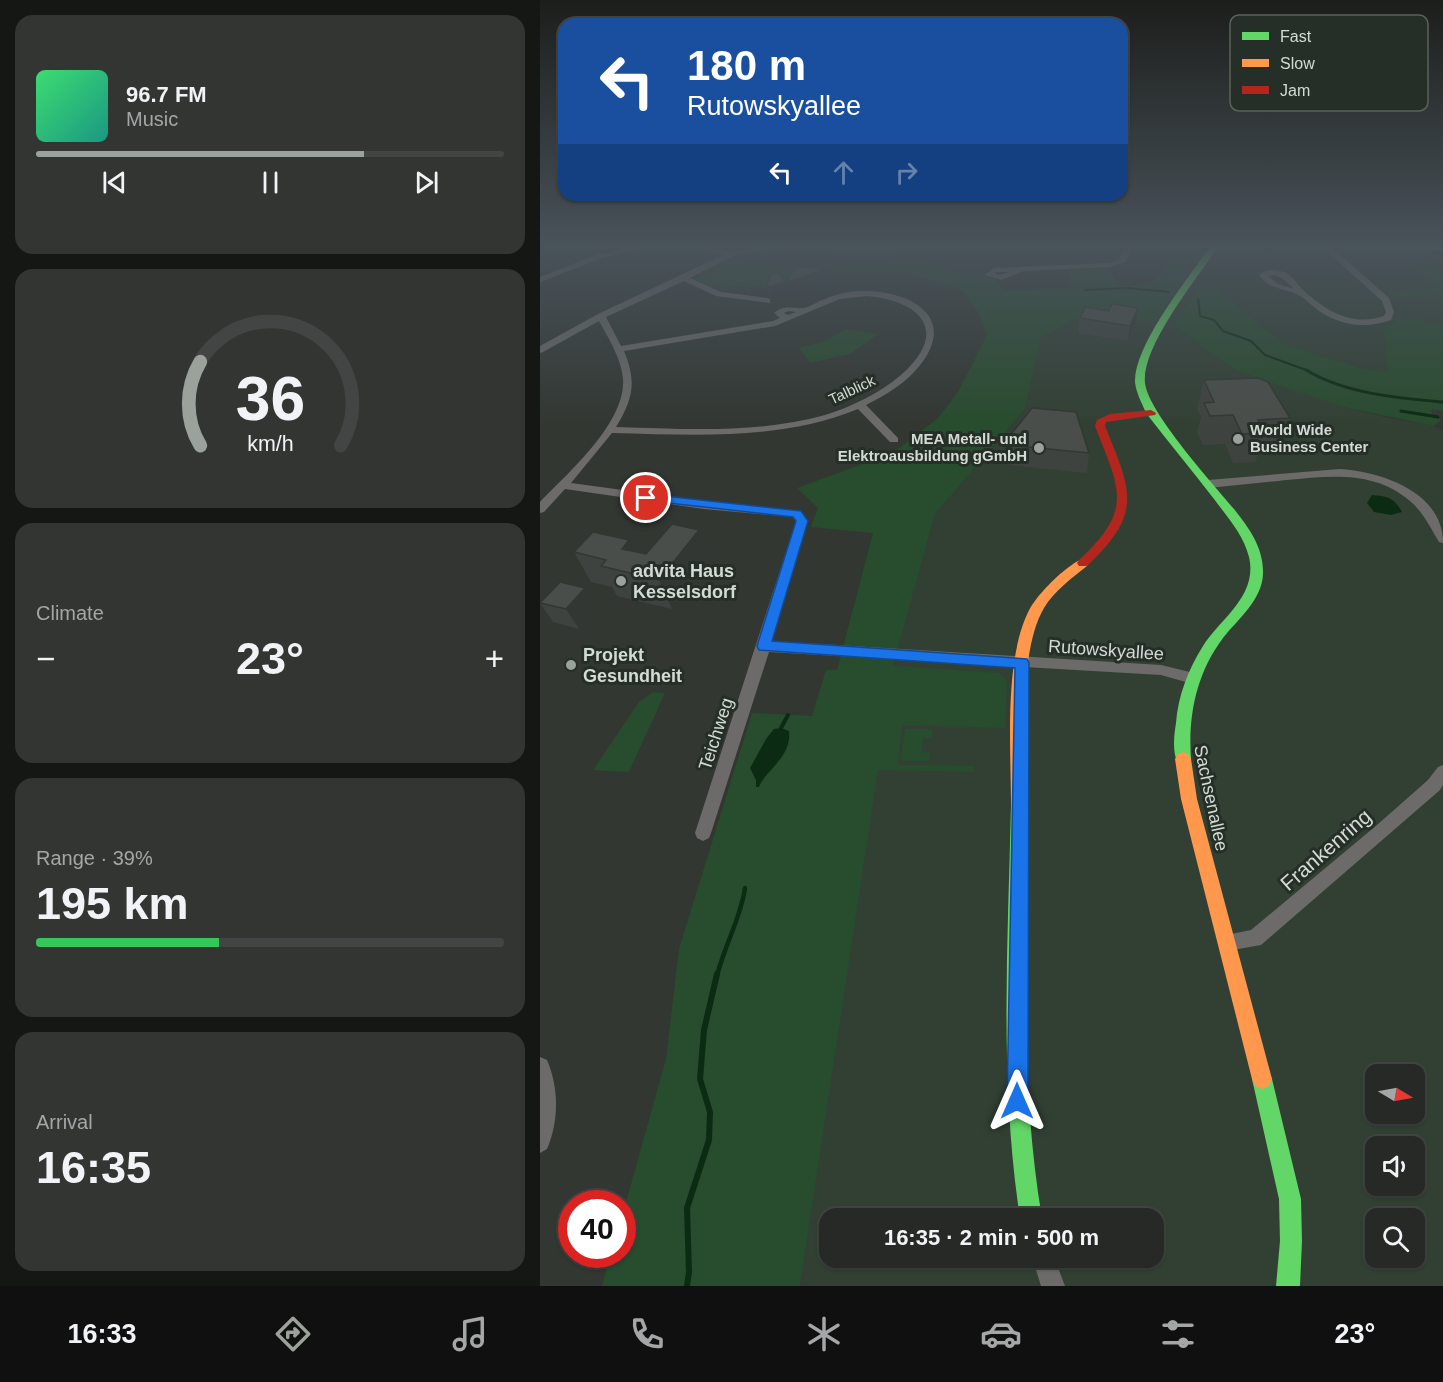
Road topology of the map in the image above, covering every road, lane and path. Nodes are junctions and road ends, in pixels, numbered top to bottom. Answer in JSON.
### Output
{"nodes":[{"id":1,"x":627,"y":304,"type":"edge"},
{"id":2,"x":823,"y":304,"type":"edge"},
{"id":3,"x":912,"y":304,"type":"edge"},
{"id":4,"x":1179,"y":304,"type":"edge"},
{"id":5,"x":1316,"y":304,"type":"edge"},
{"id":6,"x":1387,"y":304,"type":"edge"},
{"id":7,"x":601,"y":316,"type":"junction"},
{"id":8,"x":617,"y":349,"type":"junction"},
{"id":9,"x":540,"y":350,"type":"edge"},
{"id":10,"x":860,"y":405,"type":"junction"},
{"id":11,"x":1150,"y":413,"type":"junction"},
{"id":12,"x":609,"y":430,"type":"junction"},
{"id":13,"x":894,"y":440,"type":"dead end"},
{"id":14,"x":1208,"y":484,"type":"junction"},
{"id":15,"x":562,"y":486,"type":"junction"},
{"id":16,"x":540,"y":509,"type":"edge"},
{"id":17,"x":1443,"y":539,"type":"edge"},
{"id":18,"x":764,"y":646,"type":"junction"},
{"id":19,"x":1022,"y":663,"type":"junction"},
{"id":20,"x":1193,"y":678,"type":"junction"},
{"id":21,"x":1443,"y":772,"type":"edge"},
{"id":22,"x":703,"y":833,"type":"dead end"},
{"id":23,"x":1227,"y":942,"type":"junction"},
{"id":24,"x":540,"y":1067,"type":"edge"},
{"id":25,"x":540,"y":1143,"type":"edge"},
{"id":26,"x":1029,"y":1208,"type":"edge"},
{"id":27,"x":1047,"y":1268,"type":"edge"},
{"id":28,"x":1053,"y":1286,"type":"edge"},
{"id":29,"x":1288,"y":1286,"type":"edge"}],
"edges":[{"from":1,"to":7,"type":"street"},
{"from":2,"to":8,"type":"street","name":"Talblick"},
{"from":3,"to":10,"type":"street","name":"Talblick"},
{"from":4,"to":11,"type":"street","name":"Sachsenallee"},
{"from":5,"to":6,"type":"street"},
{"from":7,"to":8,"type":"street"},
{"from":7,"to":9,"type":"street"},
{"from":8,"to":12,"type":"street"},
{"from":10,"to":12,"type":"street","name":"Talblick"},
{"from":10,"to":13,"type":"street"},
{"from":11,"to":14,"type":"street","name":"Sachsenallee"},
{"from":11,"to":19,"type":"street"},
{"from":12,"to":15,"type":"street"},
{"from":14,"to":17,"type":"street"},
{"from":14,"to":20,"type":"street","name":"Sachsenallee"},
{"from":15,"to":16,"type":"street"},
{"from":15,"to":18,"type":"street","name":"Teichweg"},
{"from":18,"to":19,"type":"street","name":"Rutowskyallee"},
{"from":18,"to":22,"type":"street","name":"Teichweg"},
{"from":19,"to":20,"type":"street","name":"Rutowskyallee"},
{"from":19,"to":26,"type":"street"},
{"from":20,"to":23,"type":"street","name":"Sachsenallee"},
{"from":21,"to":23,"type":"street","name":"Frankenring"},
{"from":23,"to":29,"type":"street","name":"Sachsenallee"},
{"from":24,"to":25,"type":"street"},
{"from":27,"to":28,"type":"street"}]}
